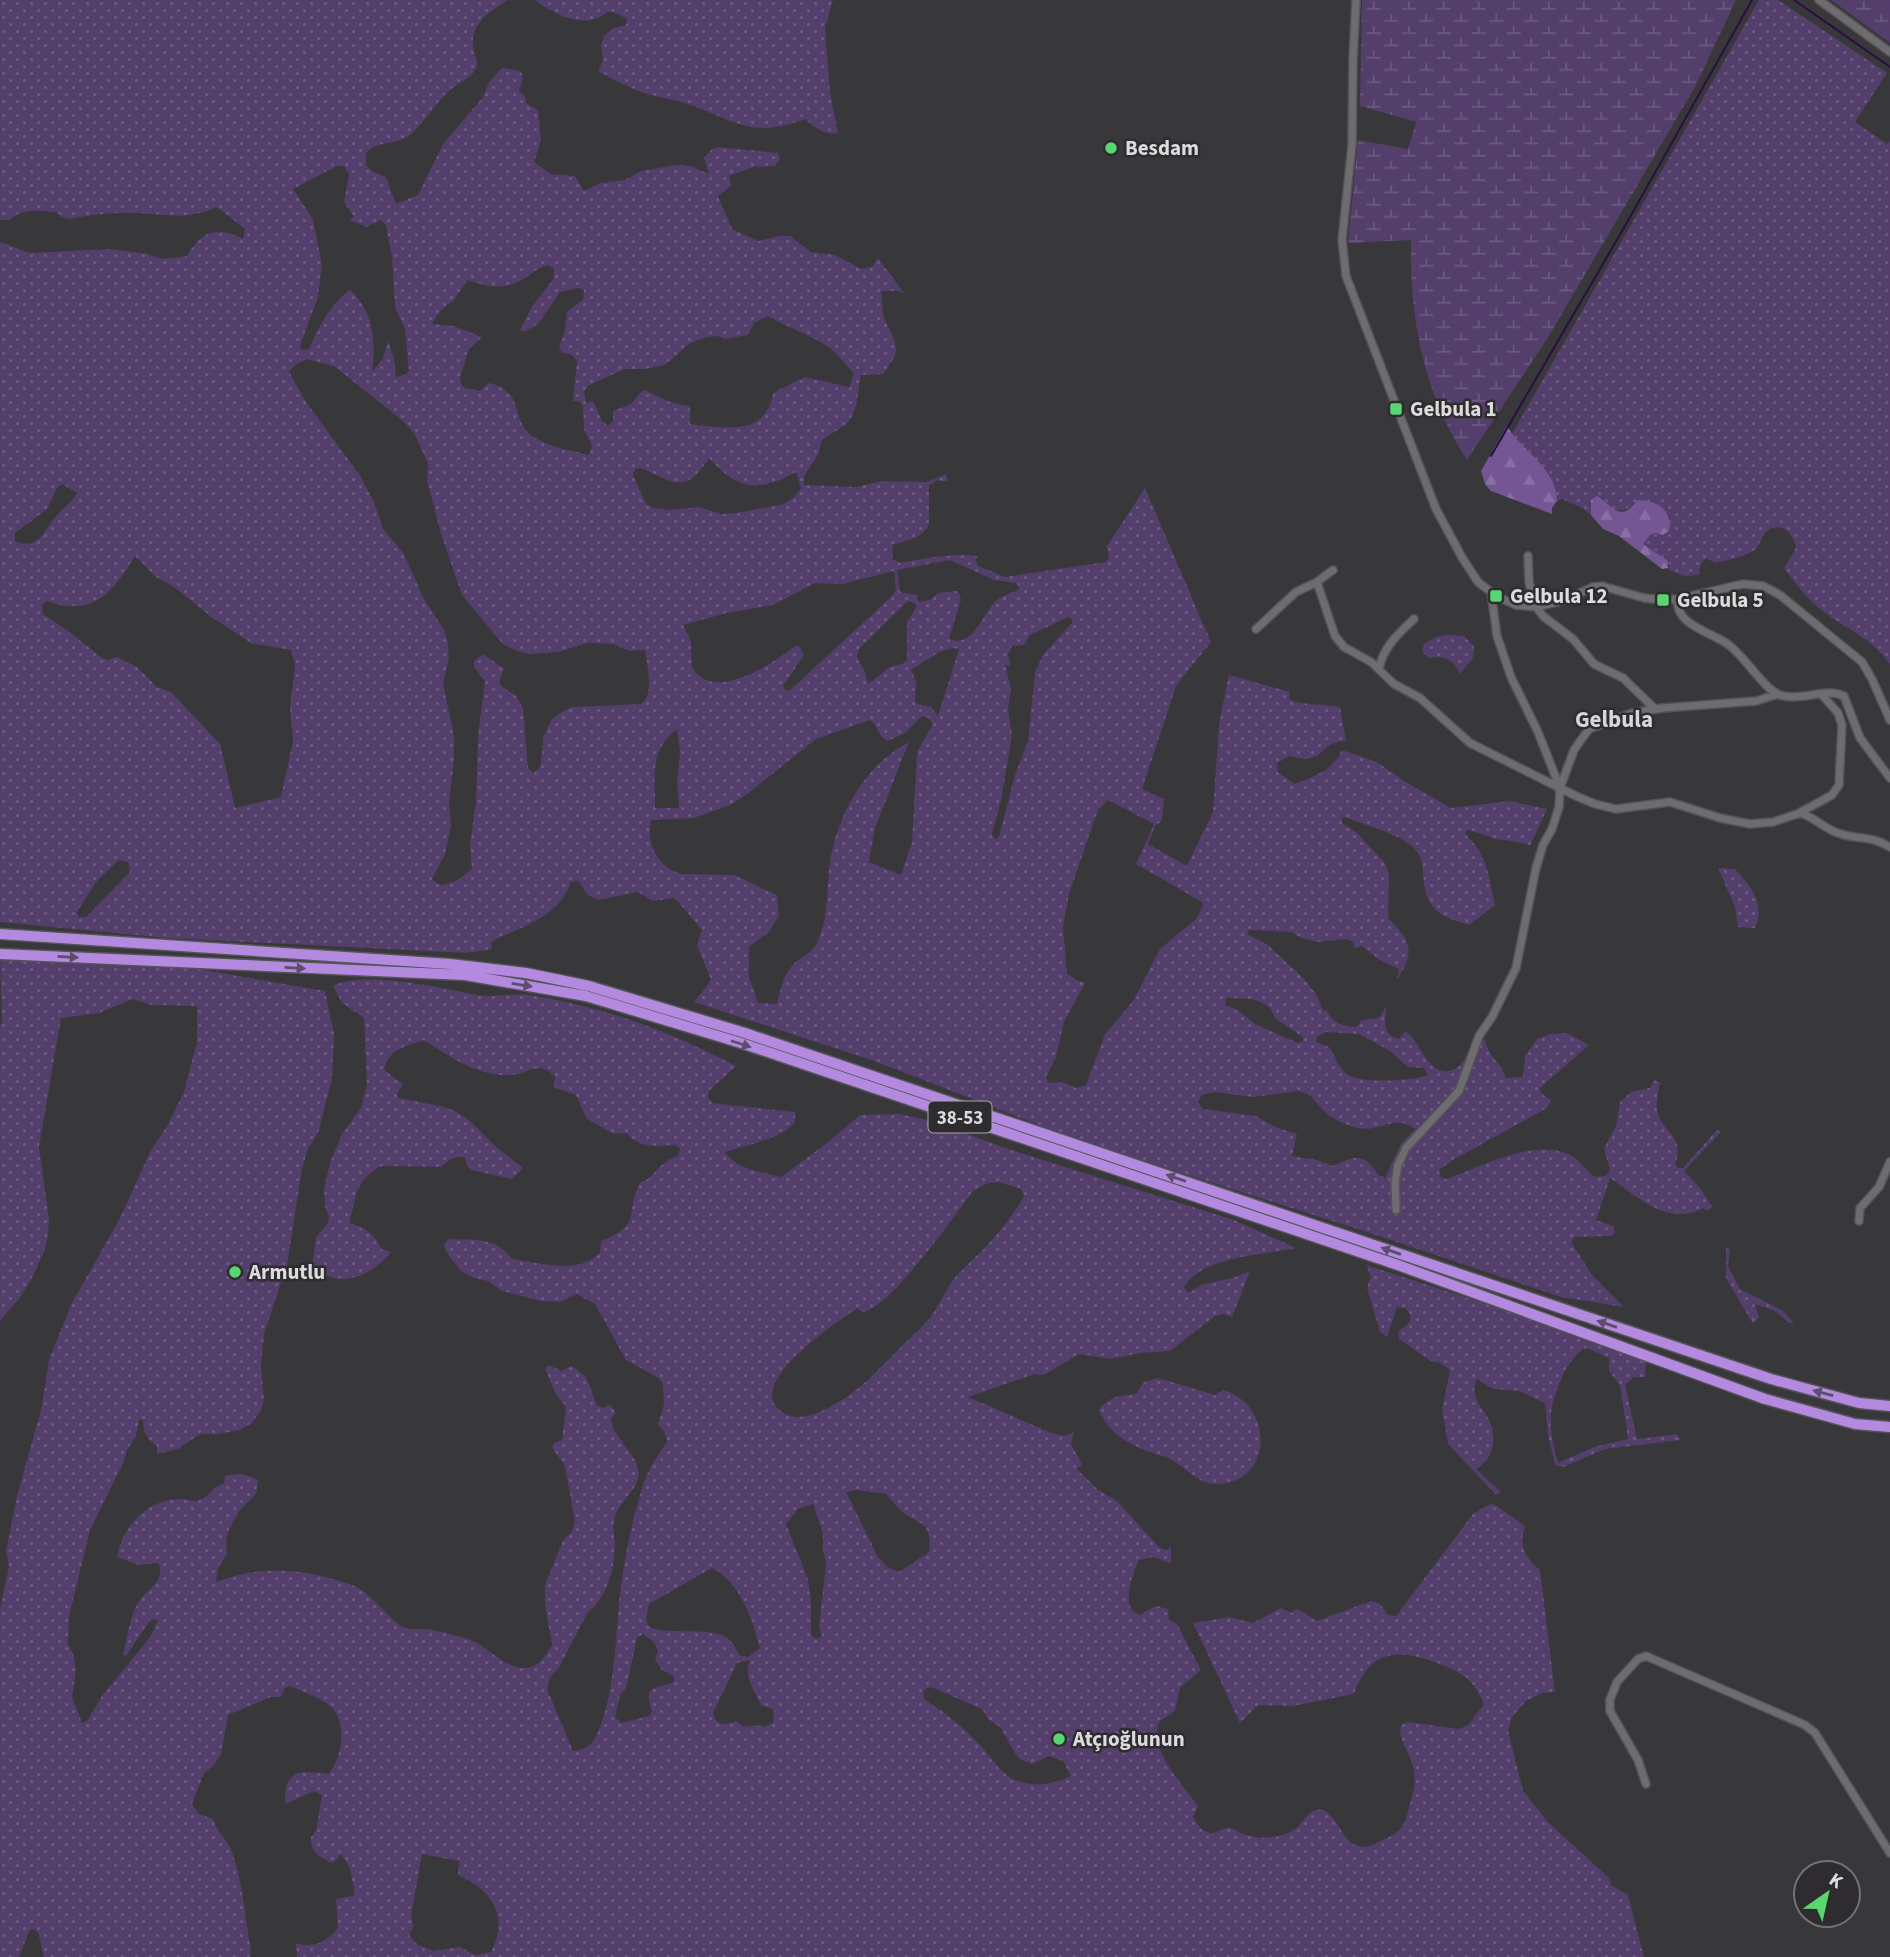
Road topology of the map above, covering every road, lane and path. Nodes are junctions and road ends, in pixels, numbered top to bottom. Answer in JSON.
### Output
{"nodes":[{"id":1,"x":1356,"y":0,"type":"edge"},
{"id":2,"x":1819,"y":0,"type":"edge"},
{"id":3,"x":1890,"y":52,"type":"edge"},
{"id":4,"x":1528,"y":556,"type":"dead end"},
{"id":5,"x":1333,"y":570,"type":"dead end"},
{"id":6,"x":1317,"y":582,"type":"junction"},
{"id":7,"x":1491,"y":592,"type":"junction"},
{"id":8,"x":1678,"y":599,"type":"junction"},
{"id":9,"x":1536,"y":607,"type":"junction"},
{"id":10,"x":1414,"y":619,"type":"dead end"},
{"id":11,"x":1256,"y":629,"type":"dead end"},
{"id":12,"x":1379,"y":669,"type":"junction"},
{"id":13,"x":1778,"y":694,"type":"junction"},
{"id":14,"x":1821,"y":695,"type":"junction"},
{"id":15,"x":1655,"y":709,"type":"junction"},
{"id":16,"x":1890,"y":720,"type":"edge"},
{"id":17,"x":1890,"y":778,"type":"edge"},
{"id":18,"x":1560,"y":788,"type":"junction"},
{"id":19,"x":1800,"y":813,"type":"junction"},
{"id":20,"x":1890,"y":847,"type":"edge"},
{"id":21,"x":0,"y":934,"type":"edge"},
{"id":22,"x":0,"y":954,"type":"edge"},
{"id":23,"x":1890,"y":1162,"type":"edge"},
{"id":24,"x":1396,"y":1210,"type":"dead end"},
{"id":25,"x":1858,"y":1221,"type":"dead end"},
{"id":26,"x":1890,"y":1406,"type":"edge"},
{"id":27,"x":1890,"y":1427,"type":"edge"},
{"id":28,"x":1646,"y":1784,"type":"dead end"},
{"id":29,"x":1890,"y":1853,"type":"edge"}],
"edges":[{"from":1,"to":7,"type":"street"},
{"from":2,"to":3,"type":"street"},
{"from":4,"to":9,"type":"street"},
{"from":5,"to":6,"type":"street"},
{"from":6,"to":11,"type":"street"},
{"from":6,"to":12,"type":"street"},
{"from":7,"to":9,"type":"street"},
{"from":7,"to":18,"type":"street"},
{"from":8,"to":9,"type":"street"},
{"from":8,"to":13,"type":"street"},
{"from":8,"to":16,"type":"street"},
{"from":9,"to":15,"type":"street"},
{"from":10,"to":12,"type":"street"},
{"from":12,"to":18,"type":"street"},
{"from":13,"to":14,"type":"street"},
{"from":13,"to":15,"type":"street"},
{"from":14,"to":17,"type":"street"},
{"from":14,"to":19,"type":"street"},
{"from":15,"to":18,"type":"street"},
{"from":18,"to":19,"type":"street"},
{"from":18,"to":24,"type":"street"},
{"from":19,"to":20,"type":"street"},
{"from":26,"to":21,"type":"highway","number":"38-53","one_way":true},
{"from":22,"to":27,"type":"highway","number":"38-53","one_way":true},
{"from":23,"to":25,"type":"street"},
{"from":28,"to":29,"type":"street"}]}
